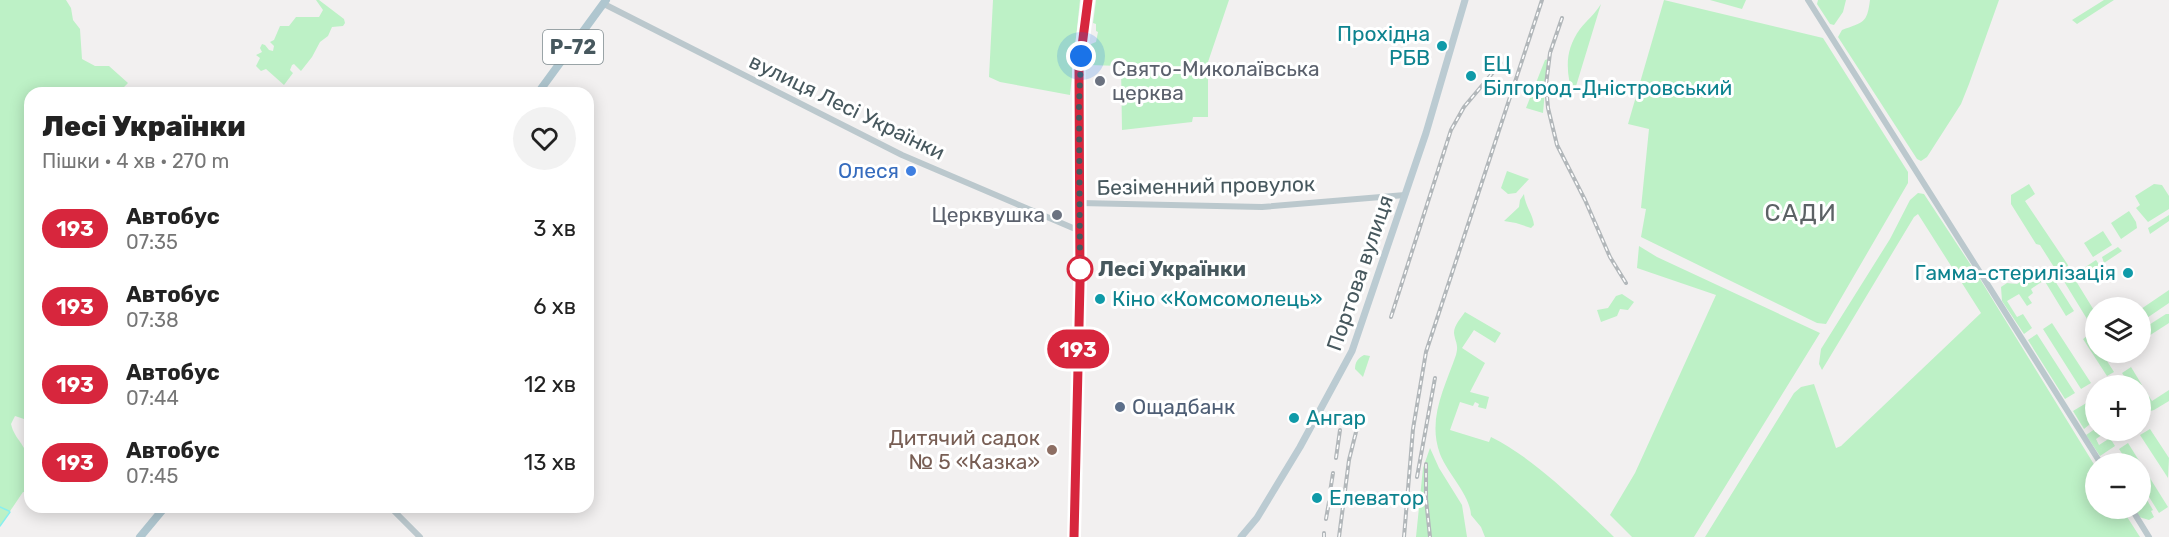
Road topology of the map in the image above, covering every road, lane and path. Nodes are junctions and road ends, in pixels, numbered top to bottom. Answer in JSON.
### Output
{"nodes":[{"id":1,"x":1088,"y":0,"type":"edge"},
{"id":2,"x":1465,"y":0,"type":"edge"},
{"id":3,"x":1808,"y":0,"type":"edge"},
{"id":4,"x":605,"y":2,"type":"edge"},
{"id":5,"x":542,"y":87,"type":"edge"},
{"id":6,"x":1405,"y":195,"type":"junction"},
{"id":7,"x":1080,"y":203,"type":"junction"},
{"id":8,"x":1080,"y":231,"type":"junction"},
{"id":9,"x":2094,"y":453,"type":"edge"},
{"id":10,"x":160,"y":513,"type":"edge"},
{"id":11,"x":396,"y":513,"type":"edge"},
{"id":12,"x":2138,"y":519,"type":"edge"},
{"id":13,"x":140,"y":537,"type":"edge"},
{"id":14,"x":420,"y":537,"type":"edge"},
{"id":15,"x":1074,"y":537,"type":"edge"},
{"id":16,"x":1241,"y":537,"type":"edge"},
{"id":17,"x":2149,"y":537,"type":"edge"}],
"edges":[{"from":1,"to":7,"type":"main road"},
{"from":2,"to":6,"type":"main road","name":"Портова вулиця"},
{"from":3,"to":9,"type":"street"},
{"from":4,"to":5,"type":"main road","number":"Р-72"},
{"from":4,"to":8,"type":"street","name":"вулиця Лесі Українки"},
{"from":6,"to":7,"type":"street","name":"Безіменний провулок"},
{"from":6,"to":16,"type":"main road","name":"Портова вулиця"},
{"from":7,"to":8,"type":"main road"},
{"from":8,"to":15,"type":"main road"},
{"from":10,"to":13,"type":"main road"},
{"from":11,"to":14,"type":"street"},
{"from":12,"to":17,"type":"street"}]}
